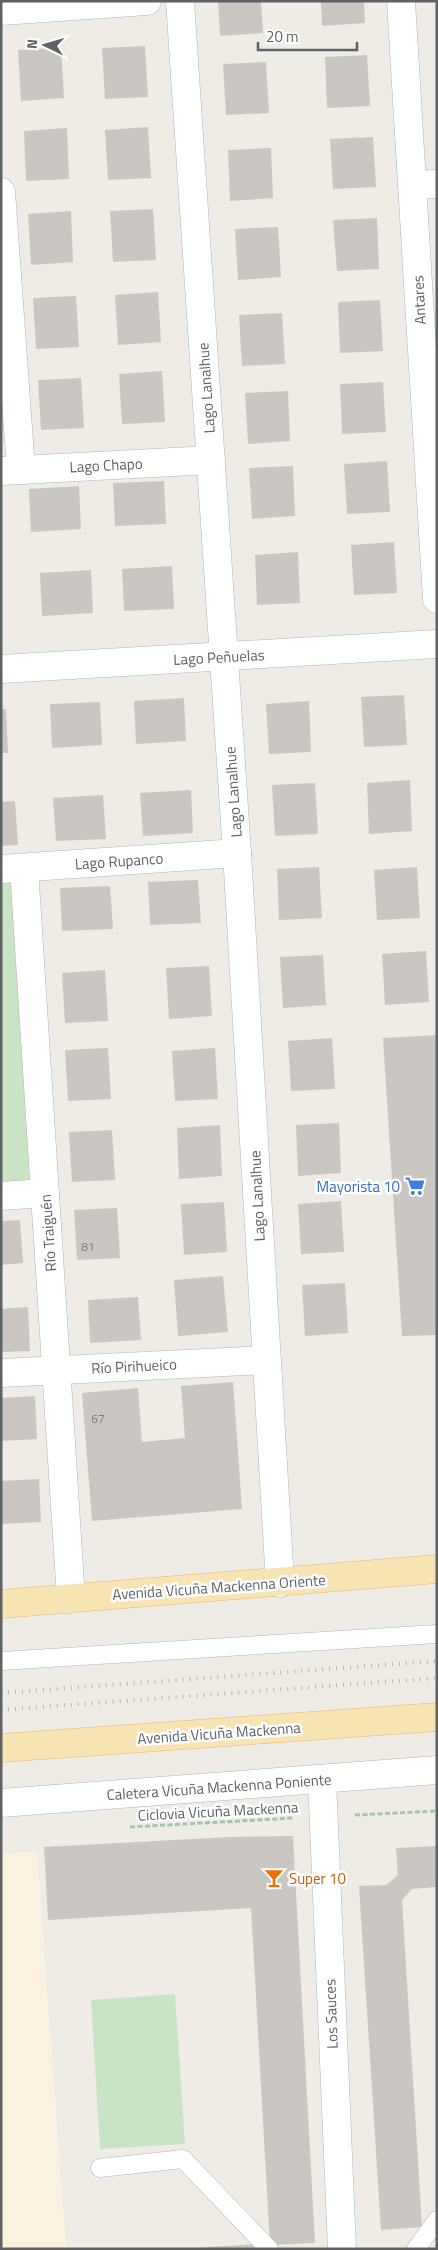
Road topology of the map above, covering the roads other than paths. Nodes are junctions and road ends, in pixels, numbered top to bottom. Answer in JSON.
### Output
{"nodes":[{"id":1,"x":147,"y":1,"type":"edge"},
{"id":2,"x":180,"y":1,"type":"edge"},
{"id":3,"x":402,"y":1,"type":"edge"},
{"id":4,"x":1,"y":11,"type":"edge"},
{"id":5,"x":425,"y":184,"type":"edge"},
{"id":6,"x":2,"y":208,"type":"edge"},
{"id":7,"x":210,"y":460,"type":"junction"},
{"id":8,"x":11,"y":470,"type":"edge"},
{"id":9,"x":437,"y":599,"type":"edge"},
{"id":10,"x":437,"y":644,"type":"edge"},
{"id":11,"x":224,"y":656,"type":"junction"},
{"id":12,"x":1,"y":669,"type":"edge"},
{"id":13,"x":237,"y":853,"type":"junction"},
{"id":14,"x":12,"y":868,"type":"edge"},
{"id":15,"x":45,"y":1193,"type":"junction"},
{"id":16,"x":1,"y":1196,"type":"edge"},
{"id":17,"x":267,"y":1360,"type":"junction"},
{"id":18,"x":57,"y":1370,"type":"junction"},
{"id":19,"x":1,"y":1373,"type":"edge"},
{"id":20,"x":437,"y":1569,"type":"edge"},
{"id":21,"x":280,"y":1583,"type":"junction"},
{"id":22,"x":71,"y":1598,"type":"junction"},
{"id":23,"x":1,"y":1604,"type":"edge"},
{"id":24,"x":437,"y":1634,"type":"edge"},
{"id":25,"x":1,"y":1661,"type":"edge"},
{"id":26,"x":437,"y":1718,"type":"edge"},
{"id":27,"x":394,"y":1720,"type":"junction"},
{"id":28,"x":437,"y":1730,"type":"edge"},
{"id":29,"x":1,"y":1748,"type":"edge"},
{"id":30,"x":437,"y":1770,"type":"edge"},
{"id":31,"x":322,"y":1780,"type":"junction"},
{"id":32,"x":1,"y":1803,"type":"edge"},
{"id":33,"x":100,"y":2168,"type":"dead end"},
{"id":34,"x":437,"y":2220,"type":"edge"},
{"id":35,"x":269,"y":2249,"type":"edge"},
{"id":36,"x":342,"y":2249,"type":"edge"},
{"id":37,"x":416,"y":2249,"type":"edge"}],
"edges":[{"from":1,"to":4,"type":"street"},
{"from":2,"to":7,"type":"street","name":"Lago Lanalhue"},
{"from":3,"to":5,"type":"street","name":"Antares"},
{"from":5,"to":9,"type":"street","name":"Antares"},
{"from":6,"to":8,"type":"street"},
{"from":7,"to":8,"type":"street","name":"Lago Chapo"},
{"from":7,"to":11,"type":"street","name":"Lago Lanalhue"},
{"from":10,"to":11,"type":"street","name":"Lago Peñuelas"},
{"from":11,"to":12,"type":"street","name":"Lago Peñuelas"},
{"from":11,"to":13,"type":"street","name":"Lago Lanalhue"},
{"from":13,"to":14,"type":"street","name":"Lago Rupanco"},
{"from":13,"to":17,"type":"street","name":"Lago Lanalhue"},
{"from":14,"to":15,"type":"street","name":"Río Traiguén"},
{"from":15,"to":16,"type":"street"},
{"from":15,"to":18,"type":"street","name":"Río Traiguén"},
{"from":17,"to":18,"type":"street","name":"Río Pirihueico"},
{"from":17,"to":21,"type":"street","name":"Lago Lanalhue"},
{"from":18,"to":19,"type":"street","name":"Río Pirihueico"},
{"from":18,"to":22,"type":"street","name":"Río Traiguén"},
{"from":20,"to":21,"type":"main road","name":"Avenida Vicuña Mackenna Oriente"},
{"from":21,"to":22,"type":"main road","name":"Avenida Vicuña Mackenna Oriente"},
{"from":22,"to":23,"type":"main road","name":"Avenida Vicuña Mackenna Oriente"},
{"from":24,"to":25,"type":"lane"},
{"from":26,"to":27,"type":"main road","name":"Avenida Vicuña Mackenna"},
{"from":27,"to":28,"type":"main road"},
{"from":27,"to":29,"type":"main road","name":"Avenida Vicuña Mackenna"},
{"from":30,"to":31,"type":"street","name":"Caletera Vicuña Mackenna Poniente"},
{"from":31,"to":32,"type":"street","name":"Caletera Vicuña Mackenna Poniente"},
{"from":31,"to":36,"type":"street","name":"Los Sauces"},
{"from":33,"to":35,"type":"lane"},
{"from":34,"to":37,"type":"lane"}]}
